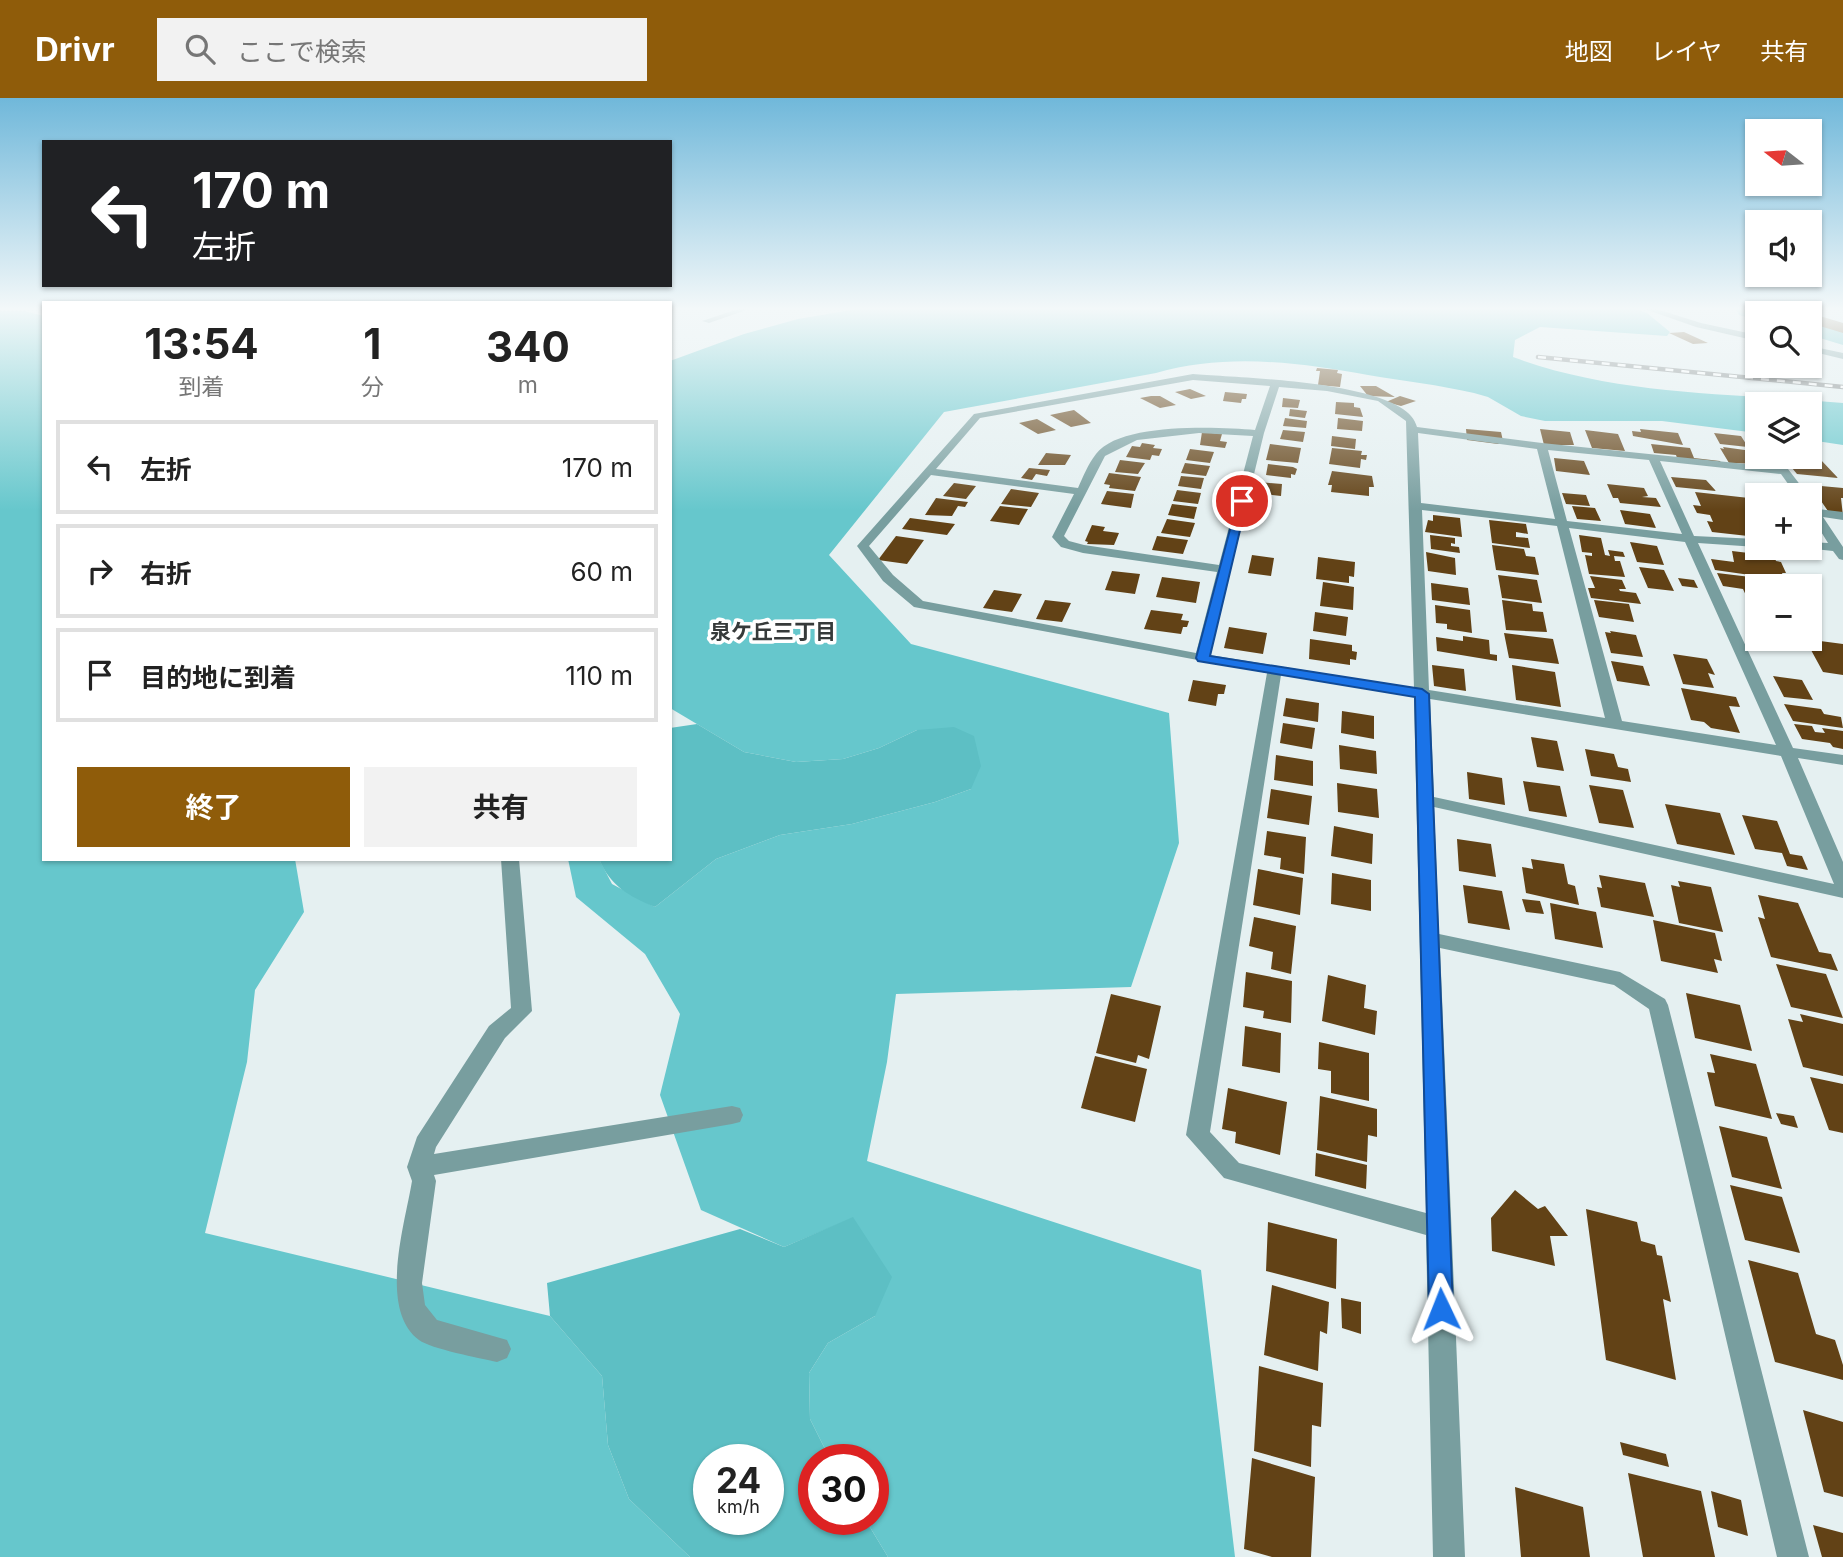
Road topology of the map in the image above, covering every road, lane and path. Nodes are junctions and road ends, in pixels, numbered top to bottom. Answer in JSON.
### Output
{"nodes":[{"id":1,"x":1275,"y":384,"type":"junction"},
{"id":2,"x":1413,"y":429,"type":"junction"},
{"id":3,"x":1259,"y":433,"type":"junction"},
{"id":4,"x":1542,"y":446,"type":"junction"},
{"id":5,"x":1652,"y":456,"type":"junction"},
{"id":6,"x":928,"y":471,"type":"junction"},
{"id":7,"x":1784,"y":471,"type":"joint"},
{"id":8,"x":1793,"y":483,"type":"edge"},
{"id":9,"x":1082,"y":492,"type":"junction"},
{"id":10,"x":1416,"y":506,"type":"junction"},
{"id":11,"x":1822,"y":511,"type":"edge"},
{"id":12,"x":1843,"y":516,"type":"edge"},
{"id":13,"x":1564,"y":524,"type":"junction"},
{"id":14,"x":1822,"y":524,"type":"edge"},
{"id":15,"x":1690,"y":539,"type":"junction"},
{"id":16,"x":1745,"y":542,"type":"edge"},
{"id":17,"x":1822,"y":548,"type":"edge"},
{"id":18,"x":1840,"y":552,"type":"edge"},
{"id":19,"x":1224,"y":569,"type":"junction"},
{"id":20,"x":1202,"y":658,"type":"junction"},
{"id":21,"x":1275,"y":670,"type":"junction"},
{"id":22,"x":1422,"y":694,"type":"junction"},
{"id":23,"x":1615,"y":725,"type":"junction"},
{"id":24,"x":1787,"y":752,"type":"junction"},
{"id":25,"x":1843,"y":760,"type":"edge"},
{"id":26,"x":1425,"y":800,"type":"junction"},
{"id":27,"x":510,"y":861,"type":"edge"},
{"id":28,"x":1843,"y":883,"type":"edge"},
{"id":29,"x":1843,"y":892,"type":"edge"},
{"id":30,"x":1429,"y":939,"type":"junction"},
{"id":31,"x":732,"y":1115,"type":"dead end"},
{"id":32,"x":419,"y":1167,"type":"junction"},
{"id":33,"x":1438,"y":1227,"type":"junction"},
{"id":34,"x":497,"y":1349,"type":"dead end"},
{"id":35,"x":1449,"y":1557,"type":"edge"},
{"id":36,"x":1793,"y":1557,"type":"edge"}],
"edges":[{"from":1,"to":2,"type":"street"},
{"from":1,"to":3,"type":"street"},
{"from":1,"to":6,"type":"street"},
{"from":2,"to":4,"type":"street"},
{"from":2,"to":10,"type":"street"},
{"from":3,"to":9,"type":"street"},
{"from":3,"to":19,"type":"street"},
{"from":4,"to":5,"type":"street"},
{"from":4,"to":13,"type":"street"},
{"from":5,"to":7,"type":"street"},
{"from":5,"to":15,"type":"street"},
{"from":6,"to":9,"type":"street"},
{"from":6,"to":20,"type":"street"},
{"from":7,"to":8,"type":"street"},
{"from":9,"to":19,"type":"street"},
{"from":10,"to":13,"type":"street"},
{"from":10,"to":22,"type":"street"},
{"from":11,"to":12,"type":"street"},
{"from":13,"to":15,"type":"street"},
{"from":13,"to":23,"type":"street"},
{"from":14,"to":18,"type":"street"},
{"from":15,"to":16,"type":"street"},
{"from":15,"to":24,"type":"street"},
{"from":17,"to":18,"type":"street"},
{"from":19,"to":20,"type":"street"},
{"from":20,"to":21,"type":"street"},
{"from":21,"to":22,"type":"street"},
{"from":21,"to":33,"type":"street"},
{"from":22,"to":23,"type":"street"},
{"from":22,"to":26,"type":"street"},
{"from":23,"to":24,"type":"street"},
{"from":24,"to":25,"type":"street"},
{"from":24,"to":28,"type":"street"},
{"from":26,"to":29,"type":"street"},
{"from":26,"to":30,"type":"street"},
{"from":27,"to":32,"type":"street"},
{"from":30,"to":33,"type":"street"},
{"from":30,"to":36,"type":"street"},
{"from":31,"to":32,"type":"street"},
{"from":32,"to":34,"type":"street"},
{"from":33,"to":35,"type":"street"}]}
